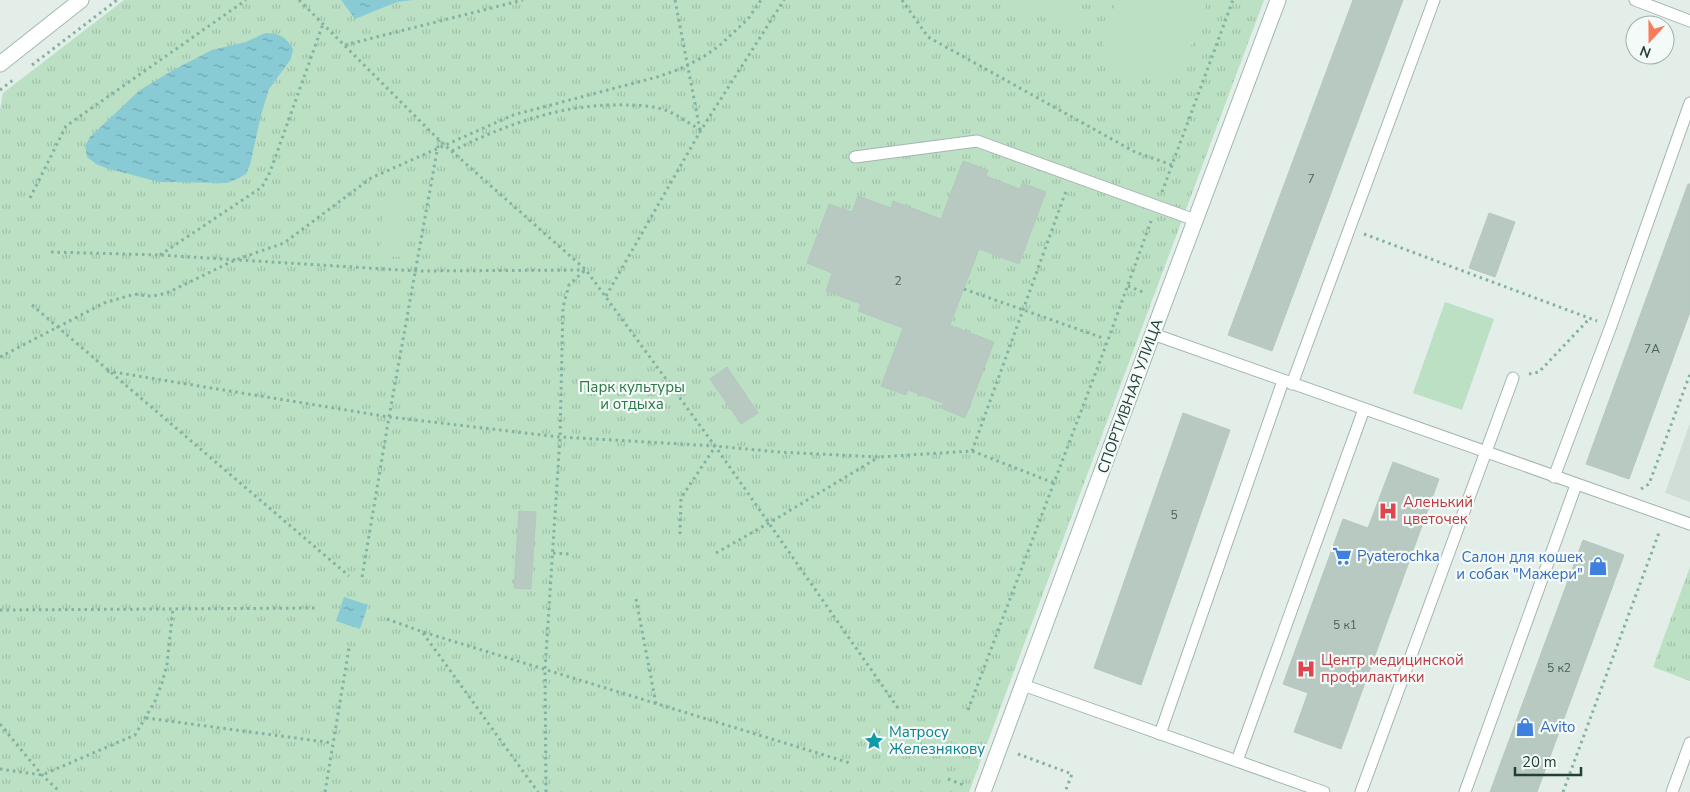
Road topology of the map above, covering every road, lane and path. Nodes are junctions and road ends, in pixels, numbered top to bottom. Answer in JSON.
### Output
{"nodes":[{"id":1,"x":81,"y":0,"type":"edge"},
{"id":2,"x":117,"y":0,"type":"edge"},
{"id":3,"x":246,"y":0,"type":"edge"},
{"id":4,"x":299,"y":0,"type":"edge"},
{"id":5,"x":523,"y":0,"type":"edge"},
{"id":6,"x":675,"y":0,"type":"edge"},
{"id":7,"x":761,"y":0,"type":"edge"},
{"id":8,"x":784,"y":0,"type":"edge"},
{"id":9,"x":902,"y":0,"type":"edge"},
{"id":10,"x":1233,"y":0,"type":"edge"},
{"id":11,"x":1278,"y":0,"type":"edge"},
{"id":12,"x":1434,"y":0,"type":"edge"},
{"id":13,"x":1635,"y":0,"type":"edge"},
{"id":14,"x":1690,"y":21,"type":"edge"},
{"id":15,"x":323,"y":24,"type":"junction"},
{"id":16,"x":345,"y":45,"type":"junction"},
{"id":17,"x":0,"y":64,"type":"edge"},
{"id":18,"x":688,"y":65,"type":"junction"},
{"id":19,"x":31,"y":66,"type":"dead end"},
{"id":20,"x":16,"y":78,"type":"dead end"},
{"id":21,"x":0,"y":90,"type":"edge"},
{"id":22,"x":1690,"y":103,"type":"edge"},
{"id":23,"x":700,"y":130,"type":"junction"},
{"id":24,"x":439,"y":140,"type":"junction"},
{"id":25,"x":445,"y":145,"type":"junction"},
{"id":26,"x":438,"y":148,"type":"junction"},
{"id":27,"x":452,"y":151,"type":"junction"},
{"id":28,"x":856,"y":157,"type":"dead end"},
{"id":29,"x":1172,"y":165,"type":"junction"},
{"id":30,"x":1072,"y":175,"type":"junction"},
{"id":31,"x":30,"y":198,"type":"dead end"},
{"id":32,"x":1156,"y":206,"type":"junction"},
{"id":33,"x":1195,"y":220,"type":"junction"},
{"id":34,"x":1349,"y":229,"type":"junction"},
{"id":35,"x":51,"y":252,"type":"dead end"},
{"id":36,"x":160,"y":255,"type":"junction"},
{"id":37,"x":235,"y":260,"type":"junction"},
{"id":38,"x":586,"y":270,"type":"junction"},
{"id":39,"x":416,"y":271,"type":"junction"},
{"id":40,"x":1128,"y":286,"type":"junction"},
{"id":41,"x":964,"y":290,"type":"dead end"},
{"id":42,"x":1145,"y":293,"type":"dead end"},
{"id":43,"x":606,"y":296,"type":"junction"},
{"id":44,"x":32,"y":305,"type":"dead end"},
{"id":45,"x":1023,"y":310,"type":"junction"},
{"id":46,"x":1590,"y":318,"type":"junction"},
{"id":47,"x":1611,"y":326,"type":"junction"},
{"id":48,"x":58,"y":327,"type":"junction"},
{"id":49,"x":1153,"y":334,"type":"junction"},
{"id":50,"x":1103,"y":338,"type":"dead end"},
{"id":51,"x":0,"y":358,"type":"edge"},
{"id":52,"x":108,"y":371,"type":"junction"},
{"id":53,"x":1690,"y":374,"type":"edge"},
{"id":54,"x":1512,"y":378,"type":"joint"},
{"id":55,"x":1287,"y":382,"type":"junction"},
{"id":56,"x":1364,"y":409,"type":"junction"},
{"id":57,"x":389,"y":418,"type":"junction"},
{"id":58,"x":560,"y":437,"type":"junction"},
{"id":59,"x":715,"y":446,"type":"junction"},
{"id":60,"x":972,"y":451,"type":"junction"},
{"id":61,"x":1485,"y":453,"type":"junction"},
{"id":62,"x":879,"y":457,"type":"junction"},
{"id":63,"x":1554,"y":477,"type":"junction"},
{"id":64,"x":1054,"y":483,"type":"junction"},
{"id":65,"x":1576,"y":485,"type":"junction"},
{"id":66,"x":1624,"y":501,"type":"junction"},
{"id":67,"x":1666,"y":515,"type":"junction"},
{"id":68,"x":769,"y":523,"type":"junction"},
{"id":69,"x":1690,"y":524,"type":"edge"},
{"id":70,"x":680,"y":534,"type":"dead end"},
{"id":71,"x":552,"y":553,"type":"junction"},
{"id":72,"x":716,"y":553,"type":"dead end"},
{"id":73,"x":569,"y":554,"type":"dead end"},
{"id":74,"x":349,"y":576,"type":"dead end"},
{"id":75,"x":362,"y":577,"type":"dead end"},
{"id":76,"x":636,"y":598,"type":"dead end"},
{"id":77,"x":316,"y":608,"type":"dead end"},
{"id":78,"x":173,"y":609,"type":"junction"},
{"id":79,"x":0,"y":610,"type":"edge"},
{"id":80,"x":387,"y":619,"type":"dead end"},
{"id":81,"x":423,"y":632,"type":"junction"},
{"id":82,"x":349,"y":648,"type":"dead end"},
{"id":83,"x":545,"y":670,"type":"junction"},
{"id":84,"x":1023,"y":685,"type":"junction"},
{"id":85,"x":656,"y":704,"type":"junction"},
{"id":86,"x":968,"y":710,"type":"dead end"},
{"id":87,"x":900,"y":711,"type":"dead end"},
{"id":88,"x":146,"y":718,"type":"junction"},
{"id":89,"x":0,"y":724,"type":"edge"},
{"id":90,"x":1160,"y":734,"type":"junction"},
{"id":91,"x":333,"y":743,"type":"junction"},
{"id":92,"x":1690,"y":743,"type":"edge"},
{"id":93,"x":1018,"y":754,"type":"dead end"},
{"id":94,"x":1237,"y":761,"type":"junction"},
{"id":95,"x":850,"y":763,"type":"dead end"},
{"id":96,"x":0,"y":769,"type":"edge"},
{"id":97,"x":42,"y":775,"type":"junction"},
{"id":98,"x":948,"y":779,"type":"dead end"},
{"id":99,"x":968,"y":787,"type":"dead end"},
{"id":100,"x":1301,"y":788,"type":"edge"},
{"id":101,"x":60,"y":792,"type":"edge"},
{"id":102,"x":325,"y":792,"type":"edge"},
{"id":103,"x":538,"y":792,"type":"edge"},
{"id":104,"x":546,"y":792,"type":"edge"},
{"id":105,"x":982,"y":792,"type":"edge"},
{"id":106,"x":1065,"y":792,"type":"edge"},
{"id":107,"x":1324,"y":792,"type":"edge"},
{"id":108,"x":1361,"y":792,"type":"edge"},
{"id":109,"x":1464,"y":792,"type":"edge"},
{"id":110,"x":1563,"y":792,"type":"edge"},
{"id":111,"x":1672,"y":792,"type":"edge"}],
"edges":[{"from":1,"to":17,"type":"street"},
{"from":2,"to":19,"type":"path"},
{"from":3,"to":31,"type":"path"},
{"from":4,"to":15,"type":"path"},
{"from":5,"to":16,"type":"path"},
{"from":6,"to":18,"type":"path"},
{"from":7,"to":18,"type":"path"},
{"from":8,"to":23,"type":"path"},
{"from":9,"to":29,"type":"path"},
{"from":10,"to":29,"type":"path"},
{"from":11,"to":33,"type":"street","name":"СПОРТИВНАЯ УЛИЦА"},
{"from":12,"to":34,"type":"lane"},
{"from":13,"to":14,"type":"lane"},
{"from":15,"to":16,"type":"path"},
{"from":15,"to":36,"type":"path"},
{"from":16,"to":24,"type":"path"},
{"from":18,"to":23,"type":"path"},
{"from":18,"to":25,"type":"path"},
{"from":20,"to":21,"type":"path"},
{"from":22,"to":47,"type":"lane"},
{"from":23,"to":27,"type":"path"},
{"from":23,"to":43,"type":"path"},
{"from":24,"to":25,"type":"path"},
{"from":24,"to":26,"type":"path"},
{"from":25,"to":26,"type":"path"},
{"from":25,"to":27,"type":"path"},
{"from":26,"to":37,"type":"path"},
{"from":26,"to":39,"type":"path"},
{"from":27,"to":38,"type":"path"},
{"from":28,"to":30,"type":"lane"},
{"from":29,"to":32,"type":"path"},
{"from":30,"to":32,"type":"lane"},
{"from":30,"to":45,"type":"path"},
{"from":32,"to":33,"type":"lane"},
{"from":32,"to":40,"type":"path"},
{"from":33,"to":49,"type":"street","name":"СПОРТИВНАЯ УЛИЦА"},
{"from":34,"to":46,"type":"path"},
{"from":34,"to":55,"type":"lane"},
{"from":35,"to":36,"type":"path"},
{"from":36,"to":37,"type":"path"},
{"from":37,"to":39,"type":"path"},
{"from":37,"to":48,"type":"path"},
{"from":38,"to":39,"type":"path"},
{"from":38,"to":43,"type":"path"},
{"from":38,"to":58,"type":"path"},
{"from":39,"to":57,"type":"path"},
{"from":40,"to":42,"type":"path"},
{"from":40,"to":64,"type":"path"},
{"from":41,"to":45,"type":"path"},
{"from":43,"to":59,"type":"path"},
{"from":44,"to":48,"type":"path"},
{"from":45,"to":50,"type":"path"},
{"from":45,"to":60,"type":"path"},
{"from":46,"to":47,"type":"path"},
{"from":46,"to":54,"type":"path"},
{"from":47,"to":63,"type":"lane"},
{"from":48,"to":51,"type":"path"},
{"from":48,"to":52,"type":"path"},
{"from":49,"to":55,"type":"lane"},
{"from":49,"to":84,"type":"street","name":"СПОРТИВНАЯ УЛИЦА"},
{"from":52,"to":57,"type":"path"},
{"from":52,"to":74,"type":"path"},
{"from":53,"to":66,"type":"path"},
{"from":54,"to":61,"type":"lane"},
{"from":55,"to":56,"type":"lane"},
{"from":55,"to":90,"type":"lane"},
{"from":56,"to":61,"type":"lane"},
{"from":56,"to":94,"type":"lane"},
{"from":57,"to":58,"type":"path"},
{"from":57,"to":75,"type":"path"},
{"from":58,"to":59,"type":"path"},
{"from":58,"to":71,"type":"path"},
{"from":59,"to":62,"type":"path"},
{"from":59,"to":68,"type":"path"},
{"from":59,"to":70,"type":"path"},
{"from":60,"to":62,"type":"path"},
{"from":60,"to":64,"type":"path"},
{"from":61,"to":63,"type":"lane"},
{"from":61,"to":108,"type":"lane"},
{"from":62,"to":68,"type":"path"},
{"from":63,"to":65,"type":"lane"},
{"from":64,"to":86,"type":"path"},
{"from":65,"to":66,"type":"lane"},
{"from":65,"to":109,"type":"lane"},
{"from":66,"to":67,"type":"lane"},
{"from":67,"to":69,"type":"lane"},
{"from":67,"to":110,"type":"path"},
{"from":68,"to":72,"type":"path"},
{"from":68,"to":87,"type":"path"},
{"from":71,"to":73,"type":"path"},
{"from":71,"to":83,"type":"path"},
{"from":76,"to":85,"type":"path"},
{"from":77,"to":78,"type":"path"},
{"from":78,"to":79,"type":"path"},
{"from":78,"to":88,"type":"path"},
{"from":80,"to":81,"type":"path"},
{"from":81,"to":83,"type":"path"},
{"from":81,"to":103,"type":"path"},
{"from":82,"to":91,"type":"path"},
{"from":83,"to":85,"type":"path"},
{"from":83,"to":104,"type":"path"},
{"from":84,"to":90,"type":"lane"},
{"from":84,"to":105,"type":"street","name":"СПОРТИВНАЯ УЛИЦА"},
{"from":85,"to":95,"type":"path"},
{"from":88,"to":91,"type":"path"},
{"from":88,"to":97,"type":"path"},
{"from":89,"to":97,"type":"path"},
{"from":90,"to":94,"type":"lane"},
{"from":91,"to":102,"type":"path"},
{"from":92,"to":111,"type":"lane"},
{"from":93,"to":106,"type":"path"},
{"from":94,"to":100,"type":"lane"},
{"from":96,"to":97,"type":"path"},
{"from":97,"to":101,"type":"path"},
{"from":98,"to":99,"type":"path"},
{"from":100,"to":107,"type":"lane"}]}
